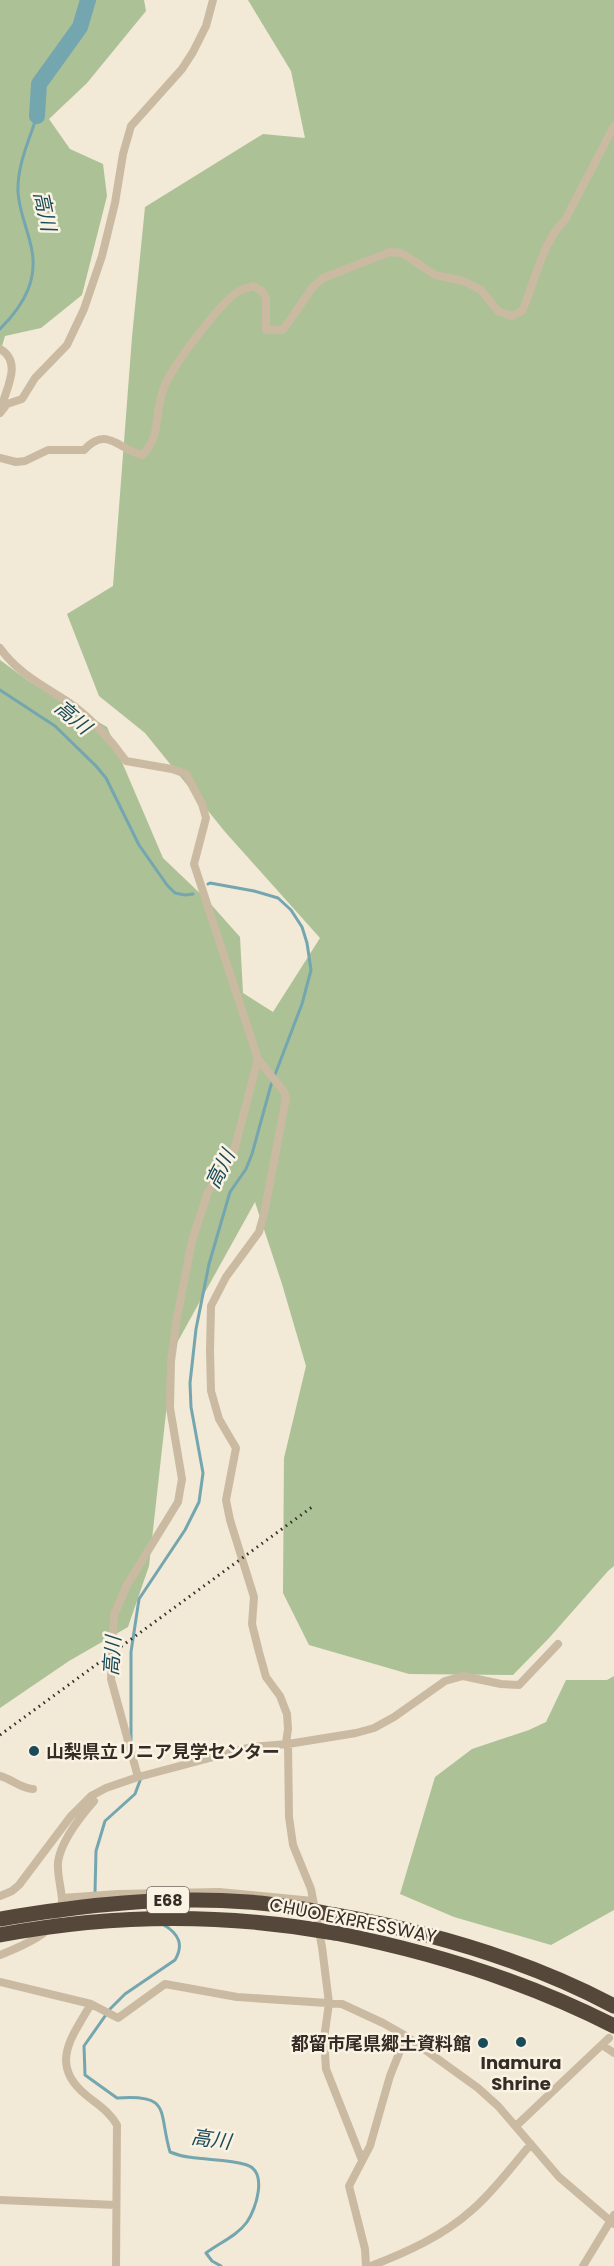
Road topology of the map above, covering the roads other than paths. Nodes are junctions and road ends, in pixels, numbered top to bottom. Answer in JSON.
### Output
{"nodes":[{"id":1,"x":213,"y":0,"type":"edge"},
{"id":2,"x":614,"y":126,"type":"edge"},
{"id":3,"x":0,"y":349,"type":"edge"},
{"id":4,"x":0,"y":412,"type":"edge"},
{"id":5,"x":0,"y":458,"type":"edge"},
{"id":6,"x":0,"y":648,"type":"edge"},
{"id":7,"x":258,"y":1059,"type":"junction"},
{"id":8,"x":558,"y":1644,"type":"dead end"},
{"id":9,"x":287,"y":1743,"type":"junction"},
{"id":10,"x":0,"y":1776,"type":"edge"},
{"id":11,"x":138,"y":1777,"type":"junction"},
{"id":12,"x":106,"y":1788,"type":"junction"},
{"id":13,"x":33,"y":1789,"type":"dead end"},
{"id":14,"x":0,"y":1896,"type":"edge"},
{"id":15,"x":62,"y":1898,"type":"junction"},
{"id":16,"x":313,"y":1901,"type":"junction"},
{"id":17,"x":0,"y":1919,"type":"edge"},
{"id":18,"x":0,"y":1935,"type":"edge"},
{"id":19,"x":0,"y":1955,"type":"edge"},
{"id":20,"x":0,"y":1982,"type":"edge"},
{"id":21,"x":329,"y":2003,"type":"junction"},
{"id":22,"x":93,"y":2006,"type":"junction"},
{"id":23,"x":614,"y":2006,"type":"edge"},
{"id":24,"x":612,"y":2032,"type":"edge"},
{"id":25,"x":406,"y":2036,"type":"junction"},
{"id":26,"x":603,"y":2045,"type":"junction"},
{"id":27,"x":614,"y":2053,"type":"edge"},
{"id":28,"x":516,"y":2126,"type":"junction"},
{"id":29,"x":531,"y":2144,"type":"junction"},
{"id":30,"x":362,"y":2160,"type":"junction"},
{"id":31,"x":0,"y":2200,"type":"edge"},
{"id":32,"x":116,"y":2205,"type":"junction"},
{"id":33,"x":612,"y":2220,"type":"edge"},
{"id":34,"x":116,"y":2266,"type":"edge"},
{"id":35,"x":366,"y":2266,"type":"edge"},
{"id":36,"x":371,"y":2266,"type":"edge"},
{"id":37,"x":584,"y":2266,"type":"edge"}],
"edges":[{"from":1,"to":4,"type":"street"},
{"from":2,"to":5,"type":"street"},
{"from":3,"to":4,"type":"street"},
{"from":6,"to":7,"type":"street"},
{"from":7,"to":9,"type":"street"},
{"from":7,"to":11,"type":"street"},
{"from":8,"to":9,"type":"street"},
{"from":9,"to":11,"type":"street"},
{"from":9,"to":16,"type":"street"},
{"from":10,"to":13,"type":"street"},
{"from":11,"to":12,"type":"street"},
{"from":12,"to":14,"type":"street"},
{"from":12,"to":15,"type":"street"},
{"from":15,"to":16,"type":"street"},
{"from":15,"to":19,"type":"street"},
{"from":16,"to":21,"type":"street"},
{"from":17,"to":23,"type":"highway","name":"CHUO EXPRESSWAY","number":"E68","bridge":true},
{"from":18,"to":24,"type":"highway","name":"CHUO EXPRESSWAY","number":"E68","bridge":true},
{"from":20,"to":22,"type":"street"},
{"from":21,"to":22,"type":"street"},
{"from":21,"to":25,"type":"street"},
{"from":21,"to":30,"type":"street"},
{"from":22,"to":32,"type":"street"},
{"from":24,"to":26,"type":"street"},
{"from":25,"to":28,"type":"street"},
{"from":25,"to":30,"type":"street"},
{"from":26,"to":27,"type":"street"},
{"from":26,"to":28,"type":"street"},
{"from":28,"to":29,"type":"street"},
{"from":29,"to":33,"type":"street"},
{"from":29,"to":36,"type":"street"},
{"from":30,"to":35,"type":"street"},
{"from":31,"to":32,"type":"street"},
{"from":32,"to":34,"type":"street"},
{"from":33,"to":37,"type":"street"}]}
